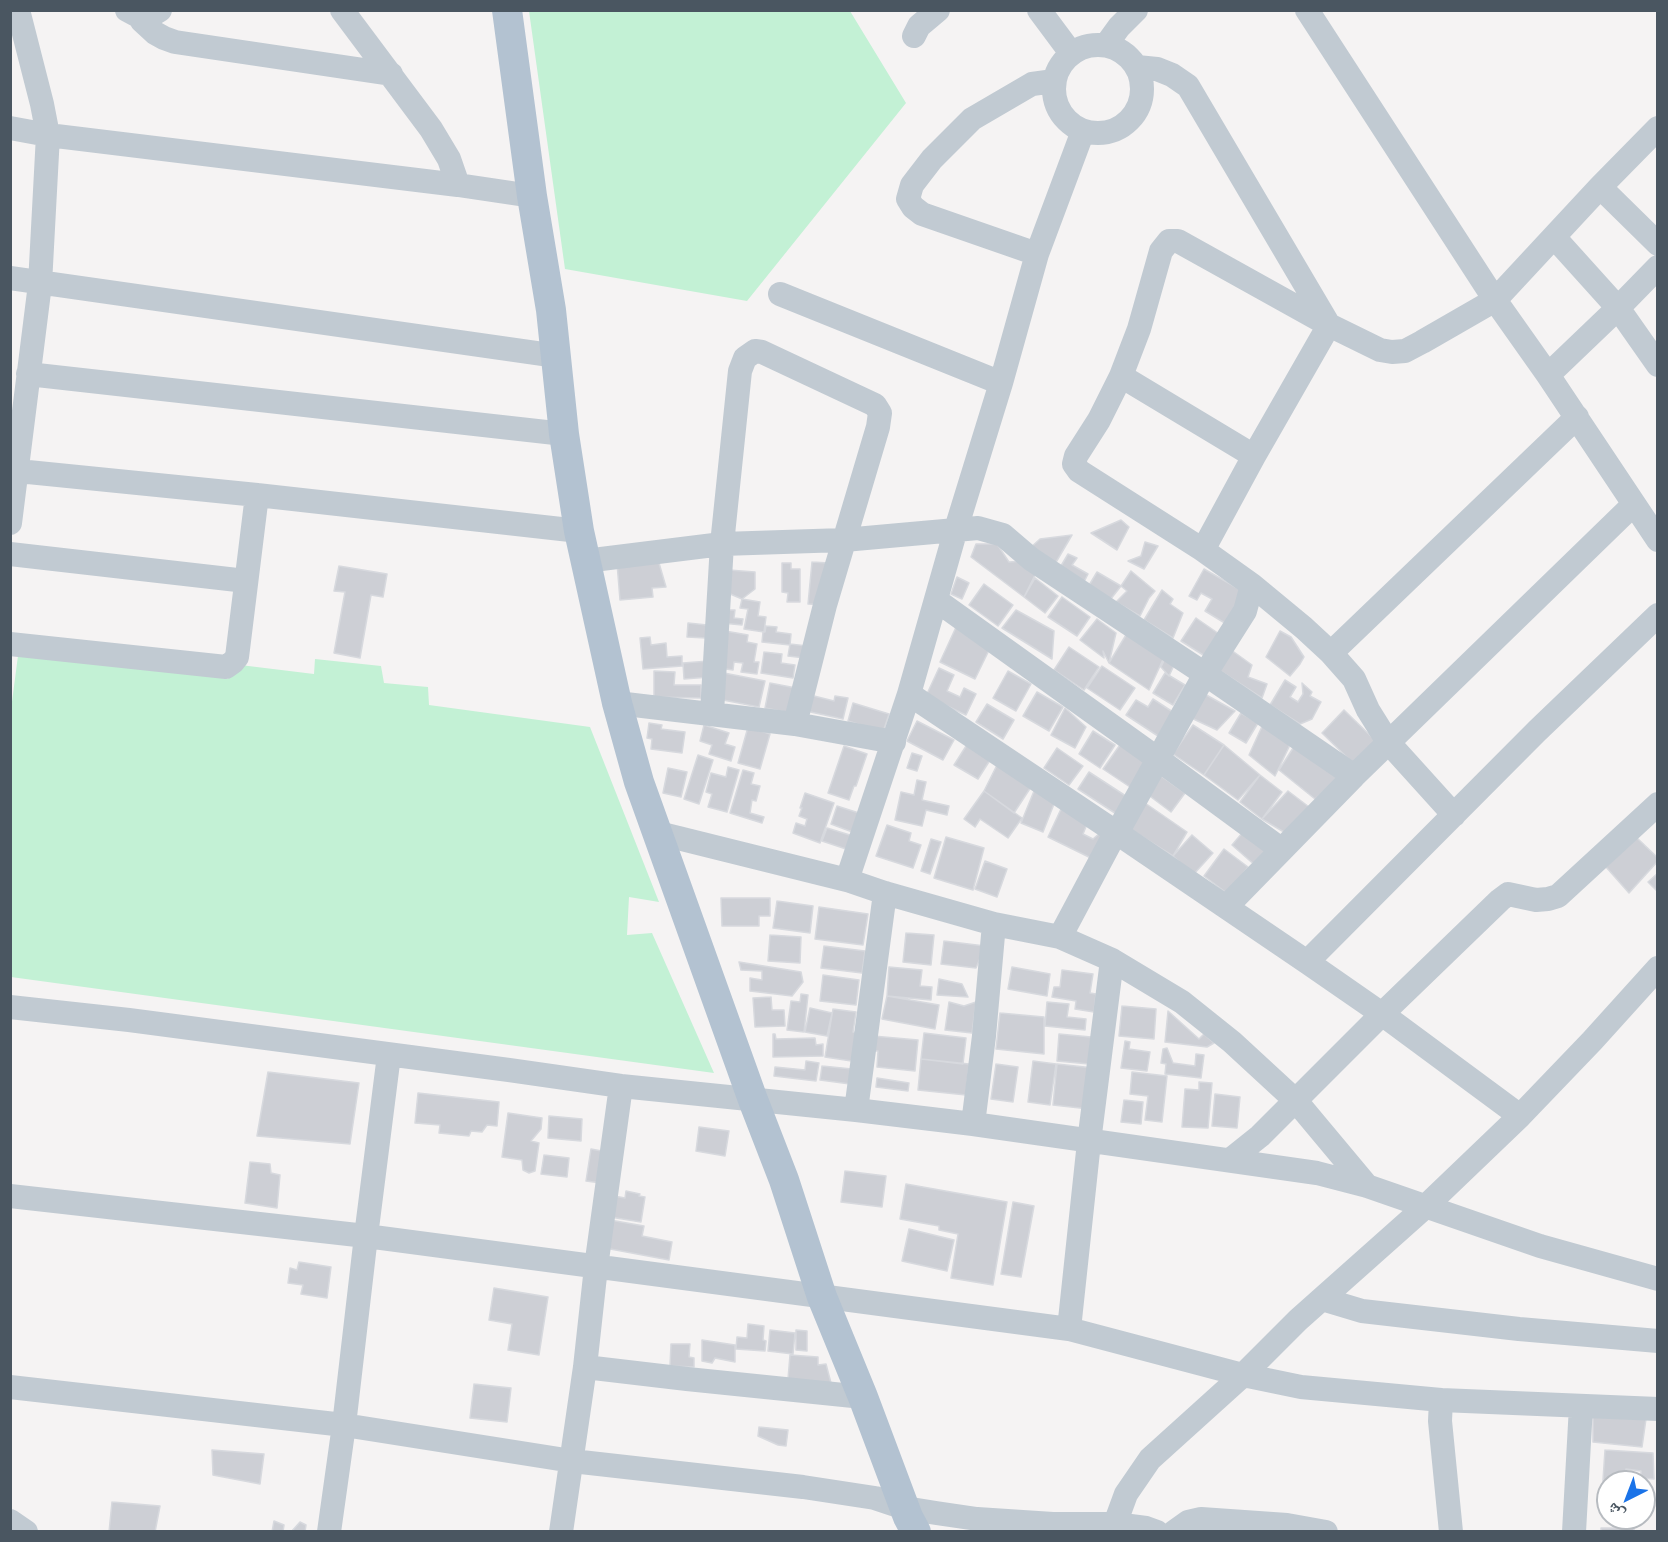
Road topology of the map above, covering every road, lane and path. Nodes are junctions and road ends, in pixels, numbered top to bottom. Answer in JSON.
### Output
{"nodes":[{"id":1,"x":18,"y":10,"type":"edge"},
{"id":2,"x":342,"y":10,"type":"edge"},
{"id":3,"x":507,"y":10,"type":"edge"},
{"id":4,"x":938,"y":10,"type":"edge"},
{"id":5,"x":1039,"y":10,"type":"edge"},
{"id":6,"x":1136,"y":10,"type":"edge"},
{"id":7,"x":1307,"y":10,"type":"edge"},
{"id":8,"x":141,"y":14,"type":"edge"},
{"id":9,"x":914,"y":36,"type":"dead end"},
{"id":10,"x":1106,"y":45,"type":"junction"},
{"id":11,"x":1071,"y":53,"type":"junction"},
{"id":12,"x":1137,"y":67,"type":"junction"},
{"id":13,"x":390,"y":74,"type":"junction"},
{"id":14,"x":1054,"y":81,"type":"junction"},
{"id":15,"x":10,"y":128,"type":"edge"},
{"id":16,"x":1658,"y":128,"type":"edge"},
{"id":17,"x":1083,"y":131,"type":"junction"},
{"id":18,"x":48,"y":135,"type":"junction"},
{"id":19,"x":458,"y":185,"type":"junction"},
{"id":20,"x":1600,"y":187,"type":"junction"},
{"id":21,"x":532,"y":196,"type":"junction"},
{"id":22,"x":1554,"y":237,"type":"junction"},
{"id":23,"x":1658,"y":244,"type":"edge"},
{"id":24,"x":1037,"y":254,"type":"junction"},
{"id":25,"x":1658,"y":267,"type":"edge"},
{"id":26,"x":10,"y":278,"type":"edge"},
{"id":27,"x":40,"y":284,"type":"junction"},
{"id":28,"x":780,"y":294,"type":"dead end"},
{"id":29,"x":1495,"y":300,"type":"junction"},
{"id":30,"x":1618,"y":308,"type":"junction"},
{"id":31,"x":1329,"y":325,"type":"junction"},
{"id":32,"x":557,"y":356,"type":"junction"},
{"id":33,"x":1658,"y":365,"type":"edge"},
{"id":34,"x":28,"y":374,"type":"junction"},
{"id":35,"x":1548,"y":375,"type":"junction"},
{"id":36,"x":1121,"y":376,"type":"junction"},
{"id":37,"x":1001,"y":383,"type":"junction"},
{"id":38,"x":1577,"y":417,"type":"junction"},
{"id":39,"x":564,"y":434,"type":"junction"},
{"id":40,"x":1254,"y":456,"type":"junction"},
{"id":41,"x":18,"y":471,"type":"junction"},
{"id":42,"x":257,"y":495,"type":"junction"},
{"id":43,"x":1634,"y":504,"type":"junction"},
{"id":44,"x":10,"y":523,"type":"edge"},
{"id":45,"x":956,"y":529,"type":"junction"},
{"id":46,"x":579,"y":531,"type":"junction"},
{"id":47,"x":844,"y":540,"type":"junction"},
{"id":48,"x":1658,"y":540,"type":"edge"},
{"id":49,"x":722,"y":544,"type":"junction"},
{"id":50,"x":1203,"y":550,"type":"junction"},
{"id":51,"x":10,"y":554,"type":"edge"},
{"id":52,"x":585,"y":561,"type":"junction"},
{"id":53,"x":246,"y":581,"type":"junction"},
{"id":54,"x":1252,"y":585,"type":"junction"},
{"id":55,"x":936,"y":600,"type":"junction"},
{"id":56,"x":1654,"y":626,"type":"edge"},
{"id":57,"x":10,"y":644,"type":"edge"},
{"id":58,"x":1331,"y":653,"type":"junction"},
{"id":59,"x":1205,"y":674,"type":"junction"},
{"id":60,"x":909,"y":694,"type":"junction"},
{"id":61,"x":617,"y":703,"type":"junction"},
{"id":62,"x":712,"y":713,"type":"junction"},
{"id":63,"x":795,"y":724,"type":"junction"},
{"id":64,"x":894,"y":742,"type":"junction"},
{"id":65,"x":1388,"y":742,"type":"junction"},
{"id":66,"x":1158,"y":759,"type":"junction"},
{"id":67,"x":1354,"y":776,"type":"junction"},
{"id":68,"x":1658,"y":804,"type":"edge"},
{"id":69,"x":1454,"y":814,"type":"junction"},
{"id":70,"x":658,"y":833,"type":"junction"},
{"id":71,"x":1117,"y":833,"type":"junction"},
{"id":72,"x":1282,"y":850,"type":"junction"},
{"id":73,"x":847,"y":880,"type":"junction"},
{"id":74,"x":885,"y":893,"type":"junction"},
{"id":75,"x":1226,"y":907,"type":"junction"},
{"id":76,"x":994,"y":924,"type":"junction"},
{"id":77,"x":1060,"y":937,"type":"junction"},
{"id":78,"x":1112,"y":960,"type":"junction"},
{"id":79,"x":1307,"y":962,"type":"junction"},
{"id":80,"x":1658,"y":968,"type":"edge"},
{"id":81,"x":10,"y":1006,"type":"edge"},
{"id":82,"x":1382,"y":1014,"type":"junction"},
{"id":83,"x":389,"y":1055,"type":"junction"},
{"id":84,"x":621,"y":1086,"type":"junction"},
{"id":85,"x":753,"y":1100,"type":"junction"},
{"id":86,"x":1296,"y":1101,"type":"junction"},
{"id":87,"x":856,"y":1110,"type":"junction"},
{"id":88,"x":1520,"y":1116,"type":"junction"},
{"id":89,"x":974,"y":1124,"type":"junction"},
{"id":90,"x":1089,"y":1142,"type":"junction"},
{"id":91,"x":1230,"y":1160,"type":"junction"},
{"id":92,"x":1367,"y":1186,"type":"junction"},
{"id":93,"x":10,"y":1196,"type":"edge"},
{"id":94,"x":1425,"y":1206,"type":"junction"},
{"id":95,"x":366,"y":1236,"type":"junction"},
{"id":96,"x":596,"y":1267,"type":"junction"},
{"id":97,"x":1658,"y":1279,"type":"edge"},
{"id":98,"x":822,"y":1297,"type":"junction"},
{"id":99,"x":1322,"y":1299,"type":"junction"},
{"id":100,"x":1069,"y":1329,"type":"junction"},
{"id":101,"x":1658,"y":1341,"type":"edge"},
{"id":102,"x":585,"y":1367,"type":"junction"},
{"id":103,"x":1243,"y":1375,"type":"junction"},
{"id":104,"x":10,"y":1387,"type":"edge"},
{"id":105,"x":863,"y":1397,"type":"junction"},
{"id":106,"x":1442,"y":1400,"type":"junction"},
{"id":107,"x":1581,"y":1406,"type":"junction"},
{"id":108,"x":1658,"y":1409,"type":"edge"},
{"id":109,"x":344,"y":1425,"type":"junction"},
{"id":110,"x":572,"y":1461,"type":"junction"},
{"id":111,"x":910,"y":1520,"type":"edge"},
{"id":112,"x":10,"y":1521,"type":"edge"},
{"id":113,"x":1114,"y":1524,"type":"junction"},
{"id":114,"x":26,"y":1532,"type":"edge"},
{"id":115,"x":329,"y":1532,"type":"edge"},
{"id":116,"x":561,"y":1532,"type":"edge"},
{"id":117,"x":1157,"y":1532,"type":"edge"},
{"id":118,"x":1174,"y":1532,"type":"edge"},
{"id":119,"x":1326,"y":1532,"type":"edge"},
{"id":120,"x":1451,"y":1532,"type":"edge"},
{"id":121,"x":1574,"y":1532,"type":"edge"}],
"edges":[{"from":1,"to":18,"type":"street"},
{"from":2,"to":13,"type":"street"},
{"from":3,"to":21,"type":"main road"},
{"from":4,"to":9,"type":"street"},
{"from":5,"to":11,"type":"street"},
{"from":6,"to":10,"type":"street"},
{"from":7,"to":29,"type":"street"},
{"from":8,"to":13,"type":"street"},
{"from":10,"to":11,"type":"street"},
{"from":10,"to":12,"type":"street"},
{"from":11,"to":14,"type":"street"},
{"from":12,"to":17,"type":"street"},
{"from":12,"to":31,"type":"street"},
{"from":13,"to":19,"type":"street"},
{"from":14,"to":17,"type":"street"},
{"from":14,"to":24,"type":"street"},
{"from":15,"to":18,"type":"street"},
{"from":16,"to":20,"type":"street"},
{"from":17,"to":24,"type":"street"},
{"from":18,"to":19,"type":"street"},
{"from":18,"to":27,"type":"street"},
{"from":19,"to":21,"type":"street"},
{"from":20,"to":22,"type":"street"},
{"from":20,"to":23,"type":"street"},
{"from":21,"to":32,"type":"main road"},
{"from":22,"to":29,"type":"street"},
{"from":22,"to":30,"type":"street"},
{"from":24,"to":37,"type":"street"},
{"from":25,"to":30,"type":"street"},
{"from":26,"to":27,"type":"street"},
{"from":27,"to":32,"type":"street"},
{"from":27,"to":34,"type":"street"},
{"from":28,"to":37,"type":"street"},
{"from":29,"to":31,"type":"street"},
{"from":29,"to":35,"type":"street"},
{"from":30,"to":33,"type":"street"},
{"from":30,"to":35,"type":"street"},
{"from":31,"to":36,"type":"street"},
{"from":31,"to":40,"type":"street"},
{"from":32,"to":39,"type":"main road"},
{"from":34,"to":39,"type":"street"},
{"from":34,"to":41,"type":"street"},
{"from":35,"to":38,"type":"street"},
{"from":36,"to":40,"type":"street"},
{"from":36,"to":50,"type":"street"},
{"from":37,"to":45,"type":"street"},
{"from":38,"to":43,"type":"street"},
{"from":38,"to":58,"type":"street"},
{"from":39,"to":46,"type":"main road"},
{"from":40,"to":50,"type":"street"},
{"from":41,"to":42,"type":"street"},
{"from":41,"to":44,"type":"street"},
{"from":42,"to":46,"type":"street"},
{"from":42,"to":53,"type":"street"},
{"from":43,"to":48,"type":"street"},
{"from":43,"to":65,"type":"street"},
{"from":45,"to":47,"type":"street"},
{"from":45,"to":55,"type":"street"},
{"from":45,"to":59,"type":"street"},
{"from":46,"to":52,"type":"main road"},
{"from":47,"to":49,"type":"street"},
{"from":47,"to":49,"type":"street"},
{"from":47,"to":63,"type":"street"},
{"from":49,"to":52,"type":"street"},
{"from":49,"to":62,"type":"street"},
{"from":50,"to":54,"type":"street"},
{"from":51,"to":53,"type":"street"},
{"from":52,"to":61,"type":"main road"},
{"from":53,"to":57,"type":"street"},
{"from":54,"to":58,"type":"street"},
{"from":54,"to":59,"type":"street"},
{"from":55,"to":60,"type":"street"},
{"from":55,"to":66,"type":"street"},
{"from":56,"to":69,"type":"street"},
{"from":58,"to":65,"type":"street"},
{"from":59,"to":66,"type":"street"},
{"from":59,"to":67,"type":"street"},
{"from":60,"to":64,"type":"street"},
{"from":60,"to":71,"type":"street"},
{"from":61,"to":62,"type":"street"},
{"from":61,"to":70,"type":"main road"},
{"from":62,"to":63,"type":"street"},
{"from":63,"to":64,"type":"street"},
{"from":64,"to":73,"type":"street"},
{"from":65,"to":67,"type":"street"},
{"from":65,"to":69,"type":"street"},
{"from":66,"to":71,"type":"street"},
{"from":66,"to":72,"type":"street"},
{"from":67,"to":72,"type":"street"},
{"from":68,"to":82,"type":"street"},
{"from":69,"to":79,"type":"street"},
{"from":70,"to":73,"type":"street"},
{"from":70,"to":85,"type":"main road"},
{"from":71,"to":75,"type":"street"},
{"from":71,"to":77,"type":"street"},
{"from":72,"to":75,"type":"street"},
{"from":73,"to":74,"type":"street"},
{"from":74,"to":76,"type":"street"},
{"from":74,"to":87,"type":"street"},
{"from":75,"to":79,"type":"street"},
{"from":76,"to":77,"type":"street"},
{"from":76,"to":89,"type":"street"},
{"from":77,"to":78,"type":"street"},
{"from":78,"to":86,"type":"street"},
{"from":78,"to":90,"type":"street"},
{"from":79,"to":82,"type":"street"},
{"from":80,"to":88,"type":"street"},
{"from":81,"to":83,"type":"street"},
{"from":82,"to":86,"type":"street"},
{"from":82,"to":88,"type":"street"},
{"from":83,"to":84,"type":"street"},
{"from":83,"to":95,"type":"street"},
{"from":84,"to":85,"type":"street"},
{"from":84,"to":96,"type":"street"},
{"from":85,"to":87,"type":"street"},
{"from":85,"to":98,"type":"main road"},
{"from":86,"to":91,"type":"street"},
{"from":86,"to":92,"type":"street"},
{"from":87,"to":89,"type":"street"},
{"from":88,"to":94,"type":"street"},
{"from":89,"to":90,"type":"street"},
{"from":90,"to":91,"type":"street"},
{"from":90,"to":100,"type":"street"},
{"from":91,"to":92,"type":"street"},
{"from":92,"to":94,"type":"street"},
{"from":93,"to":95,"type":"street"},
{"from":94,"to":97,"type":"street"},
{"from":94,"to":99,"type":"street"},
{"from":95,"to":96,"type":"street"},
{"from":95,"to":109,"type":"street"},
{"from":96,"to":98,"type":"street"},
{"from":96,"to":102,"type":"street"},
{"from":98,"to":100,"type":"street"},
{"from":98,"to":105,"type":"main road"},
{"from":99,"to":101,"type":"street"},
{"from":99,"to":103,"type":"street"},
{"from":100,"to":103,"type":"street"},
{"from":102,"to":105,"type":"street"},
{"from":102,"to":110,"type":"street"},
{"from":103,"to":106,"type":"street"},
{"from":103,"to":113,"type":"street"},
{"from":104,"to":109,"type":"street"},
{"from":105,"to":111,"type":"main road"},
{"from":106,"to":107,"type":"street"},
{"from":106,"to":120,"type":"street"},
{"from":107,"to":108,"type":"street"},
{"from":107,"to":121,"type":"street"},
{"from":109,"to":110,"type":"street"},
{"from":109,"to":115,"type":"street"},
{"from":110,"to":111,"type":"street"},
{"from":110,"to":116,"type":"street"},
{"from":111,"to":113,"type":"street"},
{"from":112,"to":114,"type":"street"},
{"from":113,"to":117,"type":"street"},
{"from":118,"to":119,"type":"street"}]}
